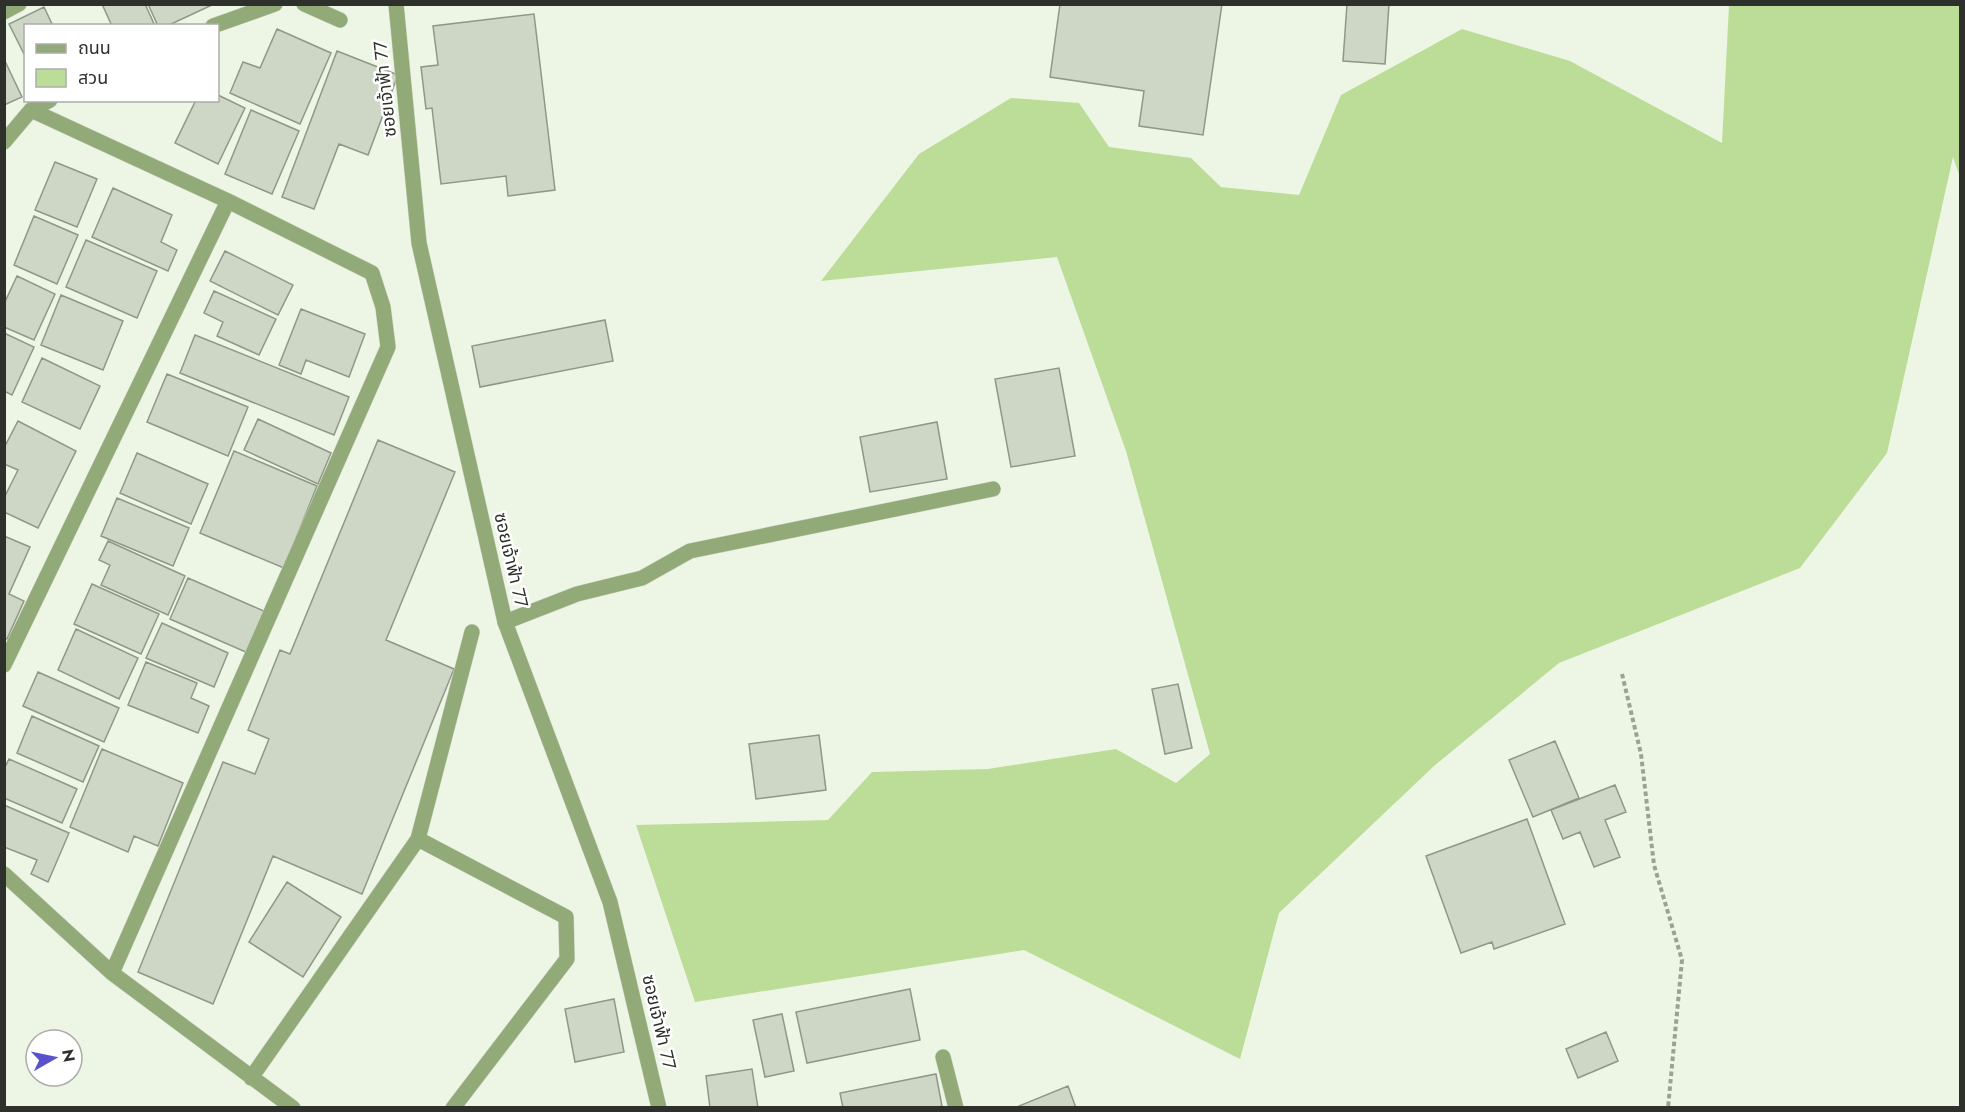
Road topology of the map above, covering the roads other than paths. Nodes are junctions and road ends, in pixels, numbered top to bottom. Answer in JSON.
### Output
{"nodes":[{"id":1,"x":19,"y":4,"type":"edge"},
{"id":2,"x":274,"y":4,"type":"edge"},
{"id":3,"x":304,"y":4,"type":"edge"},
{"id":4,"x":396,"y":4,"type":"edge"},
{"id":5,"x":4,"y":12,"type":"edge"},
{"id":6,"x":340,"y":20,"type":"dead end"},
{"id":7,"x":219,"y":24,"type":"edge"},
{"id":8,"x":47,"y":102,"type":"edge"},
{"id":9,"x":31,"y":110,"type":"junction"},
{"id":10,"x":4,"y":142,"type":"edge"},
{"id":11,"x":228,"y":201,"type":"junction"},
{"id":12,"x":993,"y":489,"type":"dead end"},
{"id":13,"x":505,"y":622,"type":"junction"},
{"id":14,"x":472,"y":633,"type":"dead end"},
{"id":15,"x":4,"y":665,"type":"edge"},
{"id":16,"x":418,"y":838,"type":"junction"},
{"id":17,"x":4,"y":874,"type":"edge"},
{"id":18,"x":112,"y":973,"type":"junction"},
{"id":19,"x":943,"y":1057,"type":"dead end"},
{"id":20,"x":251,"y":1078,"type":"junction"},
{"id":21,"x":293,"y":1107,"type":"edge"},
{"id":22,"x":454,"y":1107,"type":"edge"},
{"id":23,"x":659,"y":1107,"type":"edge"},
{"id":24,"x":956,"y":1107,"type":"edge"}],
"edges":[{"from":1,"to":5,"type":"street"},
{"from":2,"to":7,"type":"street"},
{"from":3,"to":6,"type":"street"},
{"from":4,"to":13,"type":"street","name":"ซอยเจ้าฟ้า 77"},
{"from":8,"to":9,"type":"street"},
{"from":9,"to":10,"type":"street"},
{"from":9,"to":11,"type":"street"},
{"from":11,"to":15,"type":"street"},
{"from":11,"to":18,"type":"street"},
{"from":12,"to":13,"type":"street"},
{"from":13,"to":23,"type":"street","name":"ซอยเจ้าฟ้า 77"},
{"from":14,"to":16,"type":"street"},
{"from":16,"to":20,"type":"street"},
{"from":16,"to":22,"type":"street"},
{"from":17,"to":18,"type":"street"},
{"from":18,"to":20,"type":"street"},
{"from":19,"to":24,"type":"street"},
{"from":20,"to":21,"type":"street"}]}
